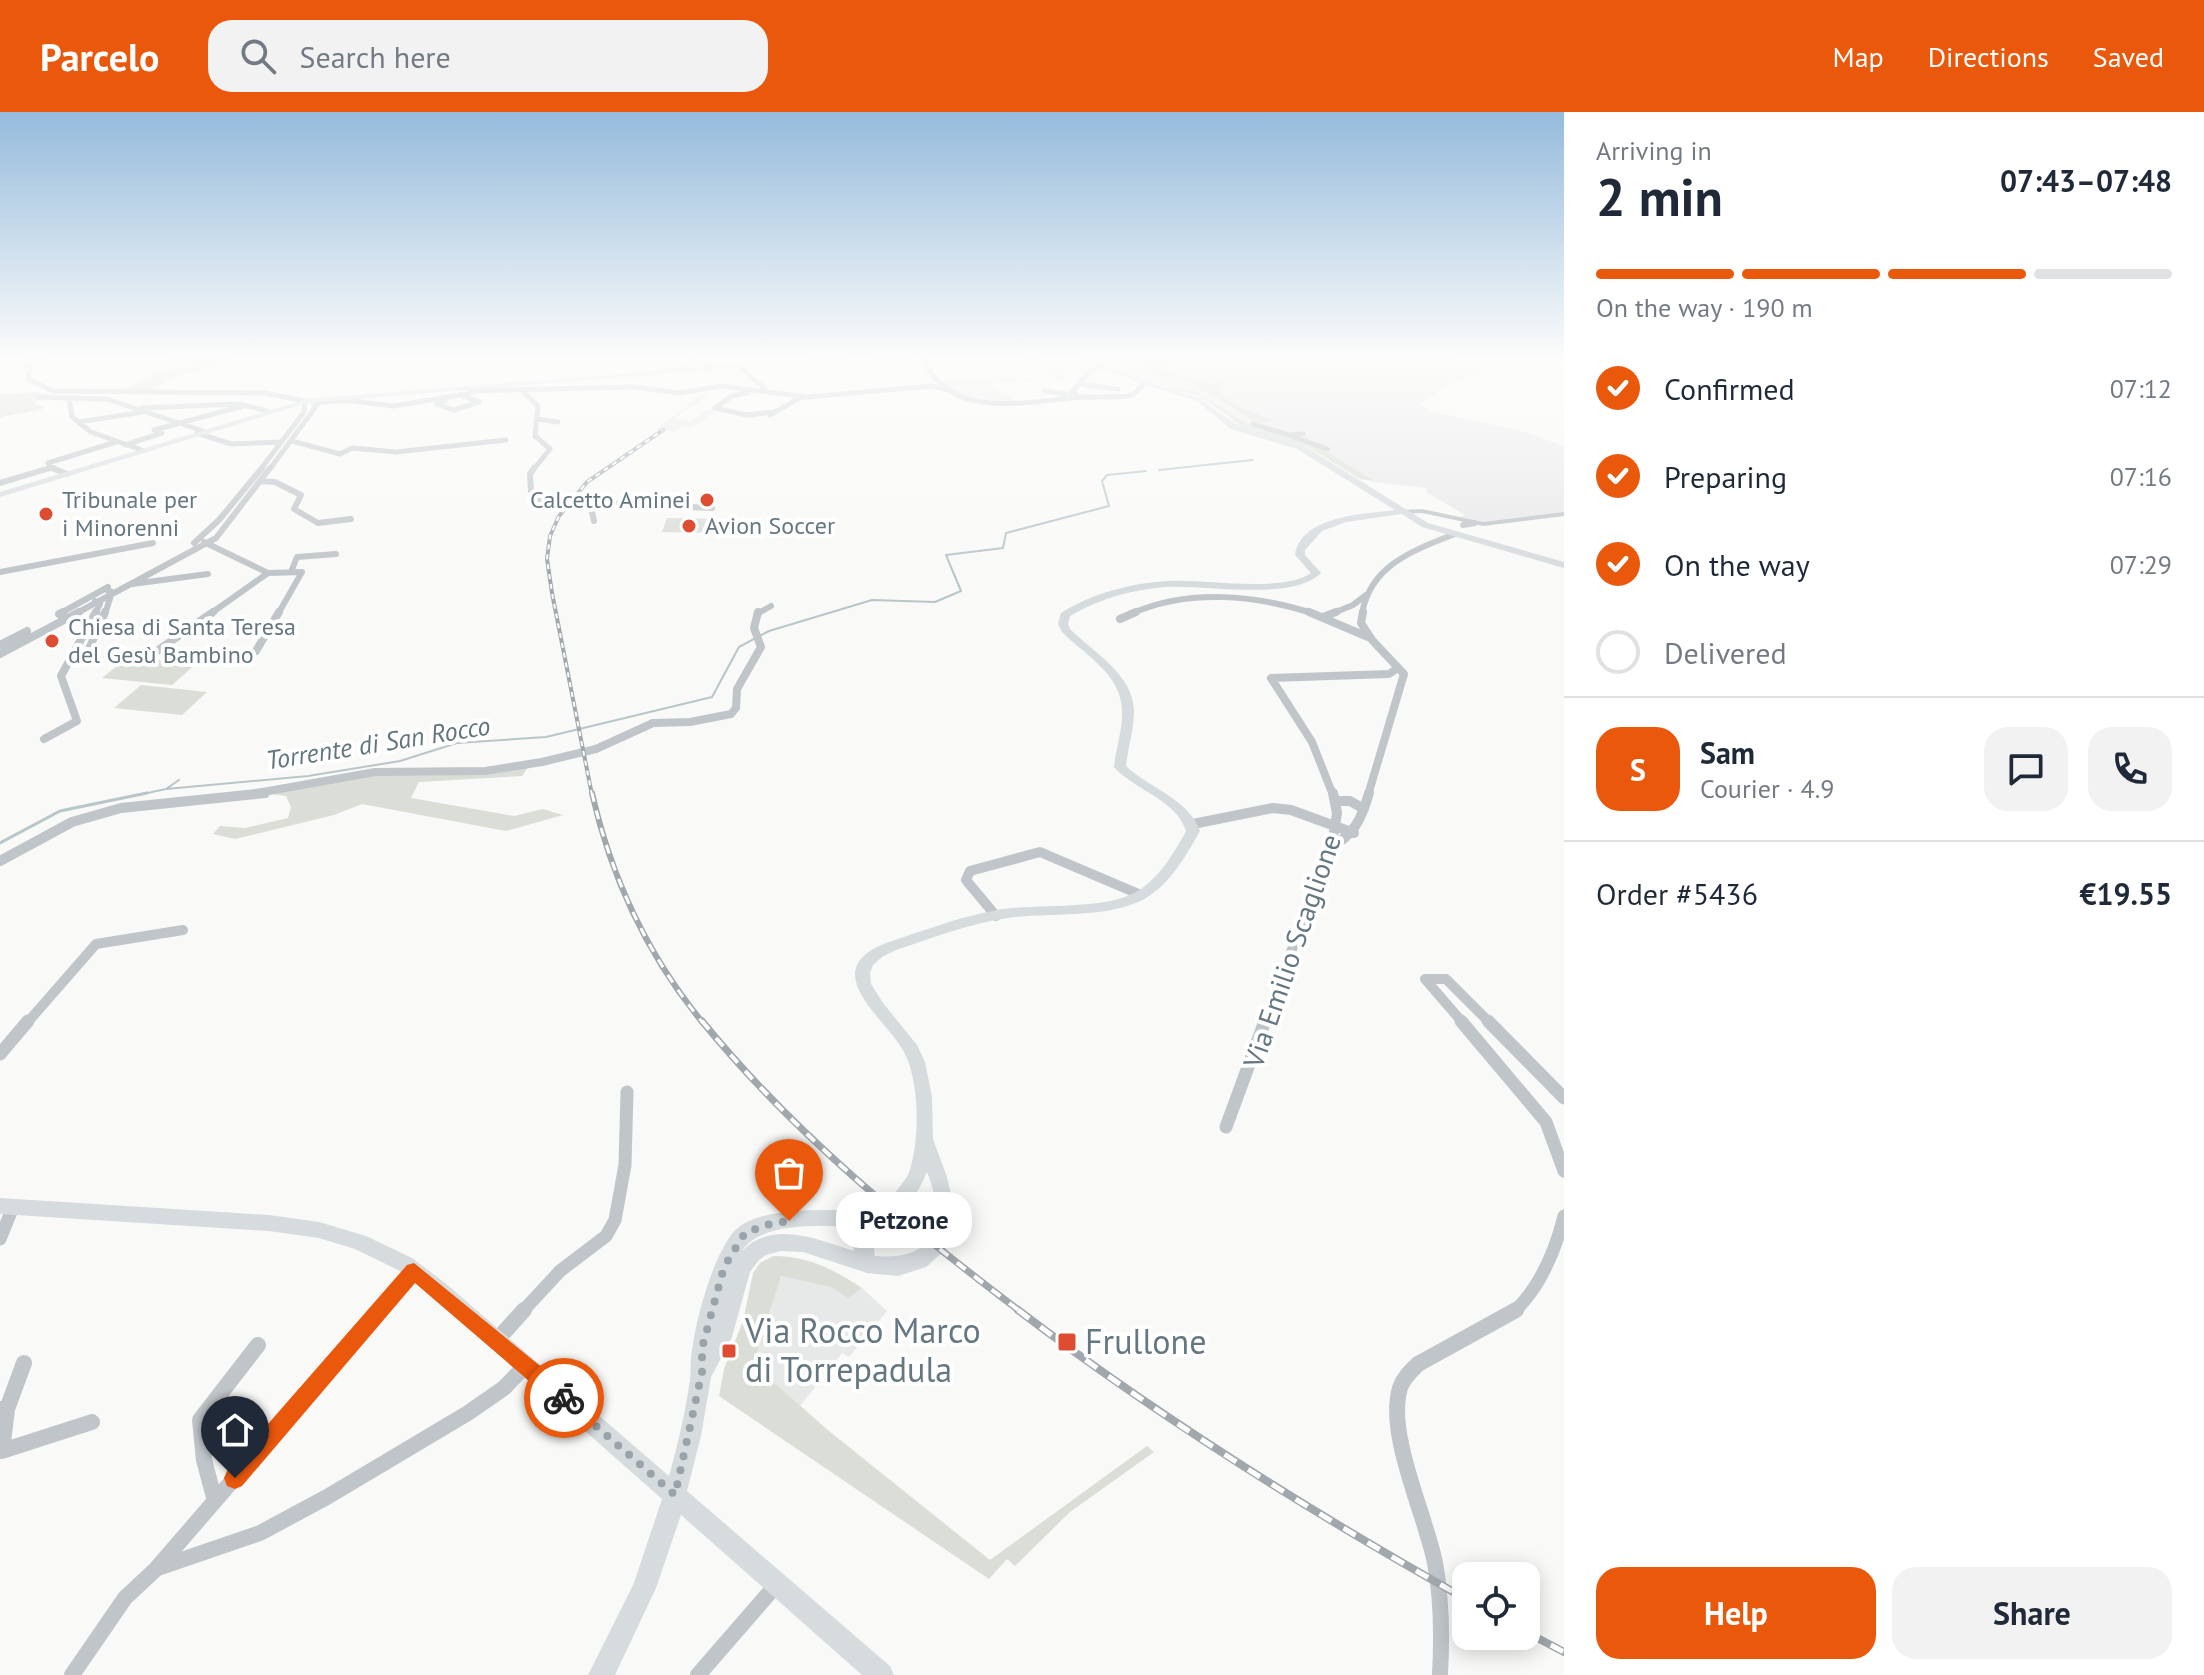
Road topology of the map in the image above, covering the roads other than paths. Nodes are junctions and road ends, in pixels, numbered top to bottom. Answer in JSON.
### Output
{"nodes":[{"id":1,"x":87,"y":429,"type":"edge"},
{"id":2,"x":157,"y":429,"type":"edge"},
{"id":3,"x":193,"y":429,"type":"edge"},
{"id":4,"x":210,"y":429,"type":"edge"},
{"id":5,"x":290,"y":429,"type":"edge"},
{"id":6,"x":297,"y":429,"type":"edge"},
{"id":7,"x":536,"y":429,"type":"edge"},
{"id":8,"x":1240,"y":429,"type":"edge"},
{"id":9,"x":1269,"y":429,"type":"edge"},
{"id":10,"x":200,"y":432,"type":"junction"},
{"id":11,"x":1303,"y":434,"type":"dead end"},
{"id":12,"x":1289,"y":435,"type":"junction"},
{"id":13,"x":506,"y":440,"type":"dead end"},
{"id":14,"x":292,"y":441,"type":"junction"},
{"id":15,"x":116,"y":442,"type":"junction"},
{"id":16,"x":280,"y":442,"type":"junction"},
{"id":17,"x":125,"y":445,"type":"junction"},
{"id":18,"x":1327,"y":449,"type":"dead end"},
{"id":19,"x":142,"y":450,"type":"junction"},
{"id":20,"x":51,"y":468,"type":"junction"},
{"id":21,"x":67,"y":474,"type":"junction"},
{"id":22,"x":261,"y":481,"type":"junction"},
{"id":23,"x":0,"y":483,"type":"edge"},
{"id":24,"x":0,"y":495,"type":"edge"},
{"id":25,"x":590,"y":503,"type":"junction"},
{"id":26,"x":712,"y":508,"type":"dead end"},
{"id":27,"x":1401,"y":512,"type":"junction"},
{"id":28,"x":1564,"y":514,"type":"edge"},
{"id":29,"x":351,"y":519,"type":"dead end"},
{"id":30,"x":594,"y":521,"type":"dead end"},
{"id":31,"x":1463,"y":522,"type":"junction"},
{"id":32,"x":1455,"y":534,"type":"junction"},
{"id":33,"x":198,"y":541,"type":"junction"},
{"id":34,"x":153,"y":543,"type":"dead end"},
{"id":35,"x":208,"y":543,"type":"junction"},
{"id":36,"x":336,"y":554,"type":"dead end"},
{"id":37,"x":1564,"y":565,"type":"edge"},
{"id":38,"x":0,"y":572,"type":"edge"},
{"id":39,"x":291,"y":572,"type":"junction"},
{"id":40,"x":268,"y":573,"type":"junction"},
{"id":41,"x":208,"y":574,"type":"dead end"},
{"id":42,"x":126,"y":585,"type":"junction"},
{"id":43,"x":102,"y":590,"type":"junction"},
{"id":44,"x":112,"y":592,"type":"junction"},
{"id":45,"x":1366,"y":595,"type":"junction"},
{"id":46,"x":85,"y":599,"type":"junction"},
{"id":47,"x":95,"y":602,"type":"junction"},
{"id":48,"x":1353,"y":605,"type":"junction"},
{"id":49,"x":771,"y":606,"type":"dead end"},
{"id":50,"x":1299,"y":609,"type":"junction"},
{"id":51,"x":1363,"y":609,"type":"junction"},
{"id":52,"x":1334,"y":612,"type":"junction"},
{"id":53,"x":1323,"y":617,"type":"junction"},
{"id":54,"x":1120,"y":619,"type":"dead end"},
{"id":55,"x":1361,"y":623,"type":"junction"},
{"id":56,"x":1346,"y":625,"type":"junction"},
{"id":57,"x":1372,"y":640,"type":"junction"},
{"id":58,"x":0,"y":645,"type":"edge"},
{"id":59,"x":256,"y":651,"type":"dead end"},
{"id":60,"x":154,"y":653,"type":"dead end"},
{"id":61,"x":0,"y":654,"type":"edge"},
{"id":62,"x":86,"y":656,"type":"dead end"},
{"id":63,"x":1398,"y":668,"type":"junction"},
{"id":64,"x":1374,"y":675,"type":"junction"},
{"id":65,"x":1399,"y":687,"type":"junction"},
{"id":66,"x":44,"y":739,"type":"dead end"},
{"id":67,"x":1335,"y":801,"type":"junction"},
{"id":68,"x":1364,"y":809,"type":"junction"},
{"id":69,"x":1193,"y":824,"type":"junction"},
{"id":70,"x":1337,"y":827,"type":"junction"},
{"id":71,"x":1354,"y":833,"type":"junction"},
{"id":72,"x":1329,"y":849,"type":"junction"},
{"id":73,"x":0,"y":861,"type":"edge"},
{"id":74,"x":1141,"y":895,"type":"junction"},
{"id":75,"x":996,"y":916,"type":"junction"},
{"id":76,"x":183,"y":930,"type":"dead end"},
{"id":77,"x":0,"y":1054,"type":"edge"},
{"id":78,"x":627,"y":1092,"type":"dead end"},
{"id":79,"x":1564,"y":1098,"type":"edge"},
{"id":80,"x":1226,"y":1127,"type":"dead end"},
{"id":81,"x":924,"y":1139,"type":"junction"},
{"id":82,"x":1564,"y":1171,"type":"edge"},
{"id":83,"x":6,"y":1206,"type":"edge"},
{"id":84,"x":1564,"y":1216,"type":"edge"},
{"id":85,"x":877,"y":1218,"type":"junction"},
{"id":86,"x":0,"y":1239,"type":"edge"},
{"id":87,"x":867,"y":1264,"type":"junction"},
{"id":88,"x":414,"y":1271,"type":"junction"},
{"id":89,"x":497,"y":1340,"type":"junction"},
{"id":90,"x":258,"y":1345,"type":"dead end"},
{"id":91,"x":24,"y":1363,"type":"dead end"},
{"id":92,"x":526,"y":1365,"type":"junction"},
{"id":93,"x":702,"y":1372,"type":"junction"},
{"id":94,"x":3,"y":1409,"type":"edge"},
{"id":95,"x":92,"y":1422,"type":"dead end"},
{"id":96,"x":675,"y":1495,"type":"junction"},
{"id":97,"x":215,"y":1501,"type":"junction"},
{"id":98,"x":156,"y":1569,"type":"junction"},
{"id":99,"x":777,"y":1584,"type":"junction"},
{"id":100,"x":72,"y":1675,"type":"edge"},
{"id":101,"x":601,"y":1675,"type":"edge"},
{"id":102,"x":698,"y":1675,"type":"edge"},
{"id":103,"x":881,"y":1675,"type":"edge"},
{"id":104,"x":1440,"y":1675,"type":"edge"}],
"edges":[{"from":1,"to":15,"type":"street"},
{"from":2,"to":17,"type":"street"},
{"from":3,"to":10,"type":"street"},
{"from":4,"to":10,"type":"main road"},
{"from":5,"to":16,"type":"street"},
{"from":6,"to":14,"type":"street"},
{"from":7,"to":25,"type":"street"},
{"from":8,"to":27,"type":"main road"},
{"from":9,"to":12,"type":"street"},
{"from":10,"to":16,"type":"street"},
{"from":10,"to":19,"type":"main road"},
{"from":11,"to":12,"type":"street"},
{"from":12,"to":18,"type":"street"},
{"from":13,"to":14,"type":"street"},
{"from":14,"to":22,"type":"street"},
{"from":15,"to":17,"type":"street"},
{"from":15,"to":20,"type":"street"},
{"from":16,"to":33,"type":"street"},
{"from":17,"to":19,"type":"street"},
{"from":19,"to":21,"type":"main road"},
{"from":20,"to":21,"type":"street"},
{"from":20,"to":23,"type":"street"},
{"from":21,"to":24,"type":"main road"},
{"from":22,"to":29,"type":"street"},
{"from":22,"to":35,"type":"street"},
{"from":25,"to":26,"type":"street"},
{"from":25,"to":30,"type":"street"},
{"from":27,"to":31,"type":"street"},
{"from":27,"to":32,"type":"main road"},
{"from":27,"to":69,"type":"main road"},
{"from":28,"to":31,"type":"street"},
{"from":31,"to":32,"type":"street"},
{"from":32,"to":37,"type":"main road"},
{"from":32,"to":45,"type":"street"},
{"from":33,"to":35,"type":"street"},
{"from":33,"to":43,"type":"street"},
{"from":34,"to":38,"type":"street"},
{"from":35,"to":40,"type":"street"},
{"from":35,"to":42,"type":"street"},
{"from":36,"to":39,"type":"street"},
{"from":39,"to":40,"type":"street"},
{"from":39,"to":59,"type":"street"},
{"from":40,"to":60,"type":"street"},
{"from":41,"to":42,"type":"street"},
{"from":42,"to":44,"type":"street"},
{"from":43,"to":44,"type":"street"},
{"from":43,"to":46,"type":"street"},
{"from":44,"to":47,"type":"street"},
{"from":44,"to":62,"type":"street"},
{"from":45,"to":48,"type":"street"},
{"from":45,"to":51,"type":"street"},
{"from":46,"to":47,"type":"street"},
{"from":46,"to":58,"type":"street"},
{"from":47,"to":61,"type":"street"},
{"from":47,"to":66,"type":"street"},
{"from":48,"to":51,"type":"street"},
{"from":48,"to":52,"type":"street"},
{"from":49,"to":73,"type":"street"},
{"from":50,"to":52,"type":"street"},
{"from":50,"to":53,"type":"street"},
{"from":50,"to":54,"type":"street"},
{"from":51,"to":55,"type":"street"},
{"from":52,"to":53,"type":"street"},
{"from":53,"to":56,"type":"street"},
{"from":55,"to":56,"type":"street"},
{"from":55,"to":57,"type":"street"},
{"from":56,"to":57,"type":"street"},
{"from":57,"to":63,"type":"street"},
{"from":63,"to":64,"type":"street","name":"Via Emilio Scaglione"},
{"from":63,"to":65,"type":"street"},
{"from":64,"to":65,"type":"street"},
{"from":64,"to":67,"type":"street","name":"Via Emilio Scaglione"},
{"from":65,"to":68,"type":"street"},
{"from":67,"to":68,"type":"street"},
{"from":67,"to":70,"type":"street","name":"Via Emilio Scaglione"},
{"from":68,"to":71,"type":"street"},
{"from":69,"to":70,"type":"street"},
{"from":69,"to":74,"type":"main road"},
{"from":70,"to":71,"type":"street"},
{"from":70,"to":72,"type":"street","name":"Via Emilio Scaglione"},
{"from":71,"to":72,"type":"street"},
{"from":72,"to":80,"type":"street","name":"Via Emilio Scaglione"},
{"from":74,"to":75,"type":"main road"},
{"from":74,"to":75,"type":"street"},
{"from":75,"to":81,"type":"main road"},
{"from":76,"to":77,"type":"street"},
{"from":78,"to":89,"type":"street"},
{"from":79,"to":82,"type":"street"},
{"from":81,"to":85,"type":"main road"},
{"from":81,"to":87,"type":"main road"},
{"from":83,"to":86,"type":"street"},
{"from":83,"to":88,"type":"main road"},
{"from":84,"to":104,"type":"street"},
{"from":85,"to":87,"type":"main road"},
{"from":85,"to":93,"type":"main road"},
{"from":87,"to":93,"type":"main road"},
{"from":88,"to":89,"type":"main road"},
{"from":88,"to":97,"type":"street"},
{"from":89,"to":92,"type":"main road"},
{"from":90,"to":97,"type":"street"},
{"from":91,"to":94,"type":"street"},
{"from":92,"to":96,"type":"main road"},
{"from":92,"to":98,"type":"street"},
{"from":93,"to":96,"type":"main road"},
{"from":94,"to":95,"type":"street"},
{"from":96,"to":99,"type":"main road"},
{"from":96,"to":101,"type":"main road"},
{"from":97,"to":98,"type":"street"},
{"from":98,"to":100,"type":"street"},
{"from":99,"to":102,"type":"street"},
{"from":99,"to":103,"type":"main road"}]}
